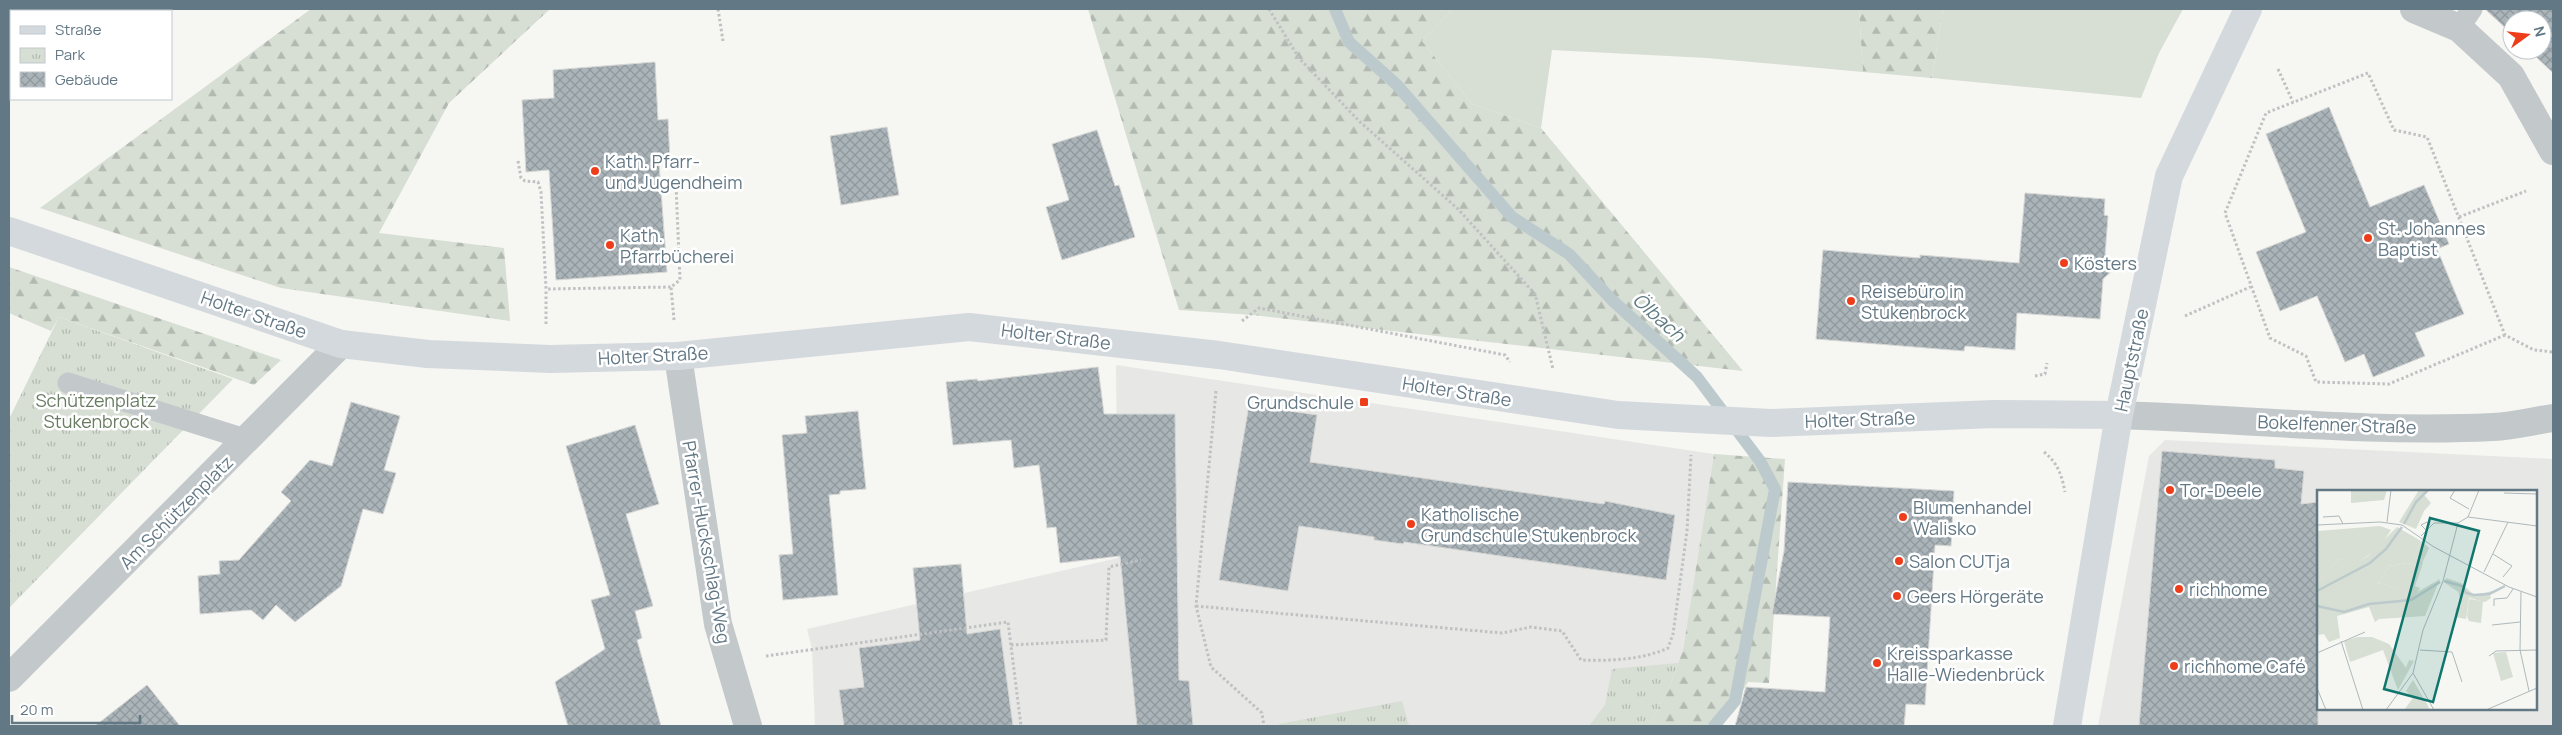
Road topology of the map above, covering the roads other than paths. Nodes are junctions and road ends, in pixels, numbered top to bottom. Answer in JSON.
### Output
{"nodes":[{"id":1,"x":2248,"y":9,"type":"edge"},
{"id":2,"x":2414,"y":9,"type":"edge"},
{"id":3,"x":2465,"y":18,"type":"edge"},
{"id":4,"x":2553,"y":151,"type":"edge"},
{"id":5,"x":9,"y":230,"type":"edge"},
{"id":6,"x":341,"y":344,"type":"junction"},
{"id":7,"x":678,"y":356,"type":"junction"},
{"id":8,"x":68,"y":383,"type":"dead end"},
{"id":9,"x":2119,"y":415,"type":"junction"},
{"id":10,"x":2553,"y":418,"type":"edge"},
{"id":11,"x":248,"y":440,"type":"junction"},
{"id":12,"x":9,"y":678,"type":"edge"},
{"id":13,"x":748,"y":726,"type":"edge"},
{"id":14,"x":2066,"y":726,"type":"edge"}],
"edges":[{"from":1,"to":9,"type":"street","name":"Hauptstraße"},
{"from":2,"to":3,"type":"street"},
{"from":3,"to":4,"type":"street"},
{"from":5,"to":6,"type":"street","name":"Holter Straße"},
{"from":6,"to":7,"type":"street","name":"Holter Straße"},
{"from":6,"to":11,"type":"street","name":"Am Schützenplatz"},
{"from":7,"to":9,"type":"street","name":"Holter Straße"},
{"from":7,"to":13,"type":"street","name":"Pfarrer-Huckschlag-Weg"},
{"from":8,"to":11,"type":"lane"},
{"from":9,"to":10,"type":"street","name":"Bokelfenner Straße"},
{"from":9,"to":14,"type":"street","name":"Hauptstraße"},
{"from":11,"to":12,"type":"street","name":"Am Schützenplatz"}]}
